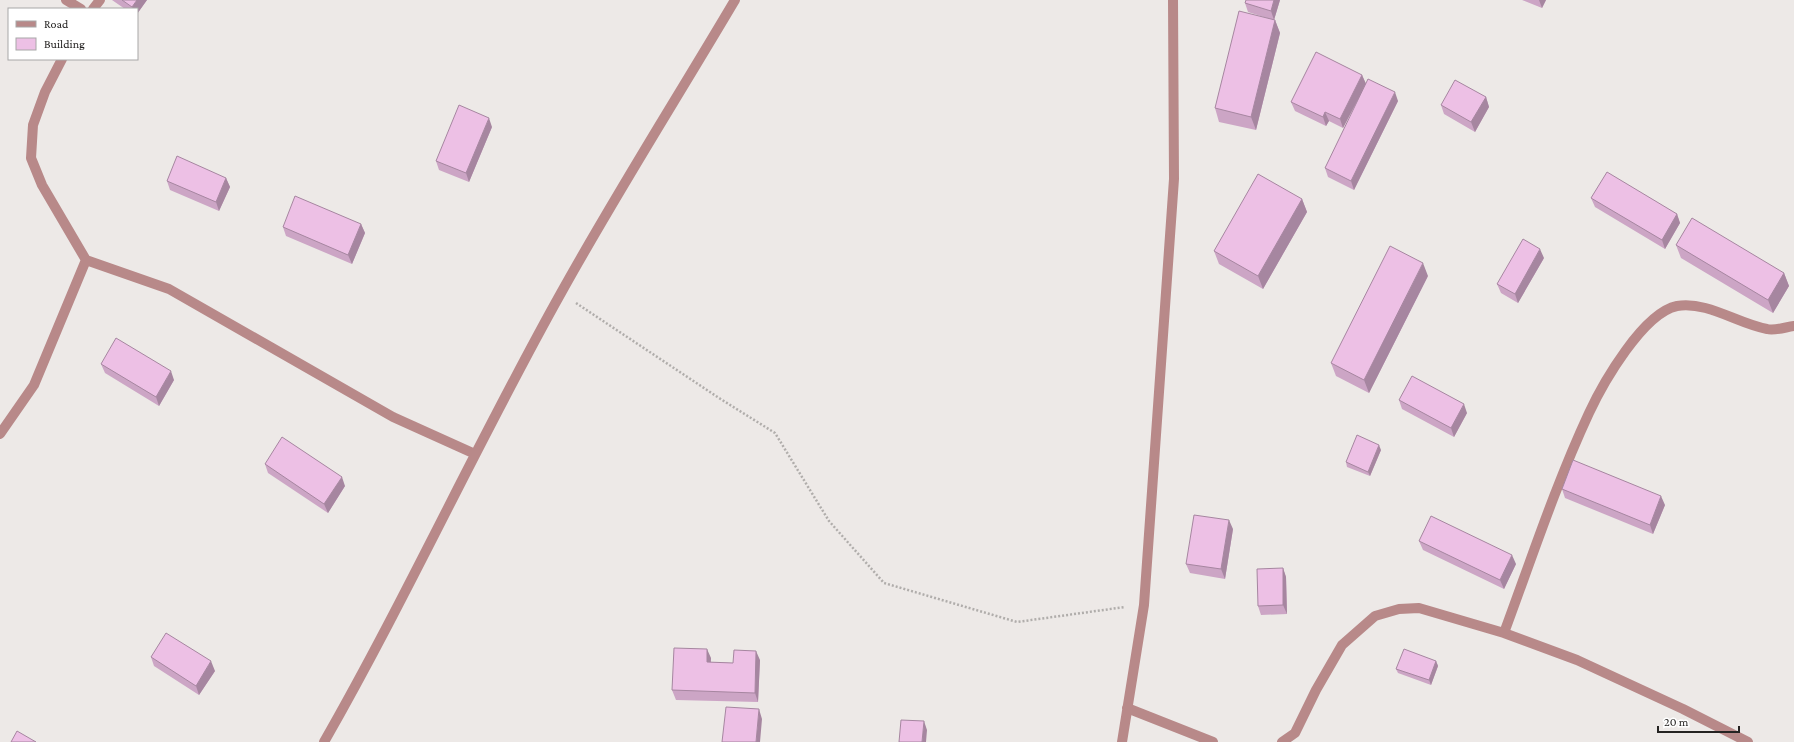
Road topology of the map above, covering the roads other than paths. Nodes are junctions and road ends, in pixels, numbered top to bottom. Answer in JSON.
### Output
{"nodes":[{"id":1,"x":66,"y":0,"type":"edge"},
{"id":2,"x":100,"y":0,"type":"edge"},
{"id":3,"x":735,"y":0,"type":"edge"},
{"id":4,"x":1174,"y":0,"type":"edge"},
{"id":5,"x":79,"y":8,"type":"edge"},
{"id":6,"x":94,"y":8,"type":"edge"},
{"id":7,"x":61,"y":60,"type":"edge"},
{"id":8,"x":86,"y":260,"type":"junction"},
{"id":9,"x":1794,"y":326,"type":"edge"},
{"id":10,"x":0,"y":434,"type":"edge"},
{"id":11,"x":474,"y":454,"type":"junction"},
{"id":12,"x":1504,"y":633,"type":"junction"},
{"id":13,"x":1127,"y":708,"type":"junction"},
{"id":14,"x":324,"y":742,"type":"edge"},
{"id":15,"x":1122,"y":742,"type":"edge"},
{"id":16,"x":1213,"y":742,"type":"edge"},
{"id":17,"x":1282,"y":742,"type":"edge"},
{"id":18,"x":1748,"y":742,"type":"edge"}],
"edges":[{"from":1,"to":5,"type":"street"},
{"from":2,"to":6,"type":"street"},
{"from":3,"to":11,"type":"street"},
{"from":4,"to":13,"type":"street"},
{"from":7,"to":8,"type":"street"},
{"from":8,"to":10,"type":"street"},
{"from":8,"to":11,"type":"street"},
{"from":9,"to":12,"type":"street"},
{"from":11,"to":14,"type":"street"},
{"from":12,"to":17,"type":"street"},
{"from":12,"to":18,"type":"street"},
{"from":13,"to":15,"type":"street"},
{"from":13,"to":16,"type":"street"}]}
